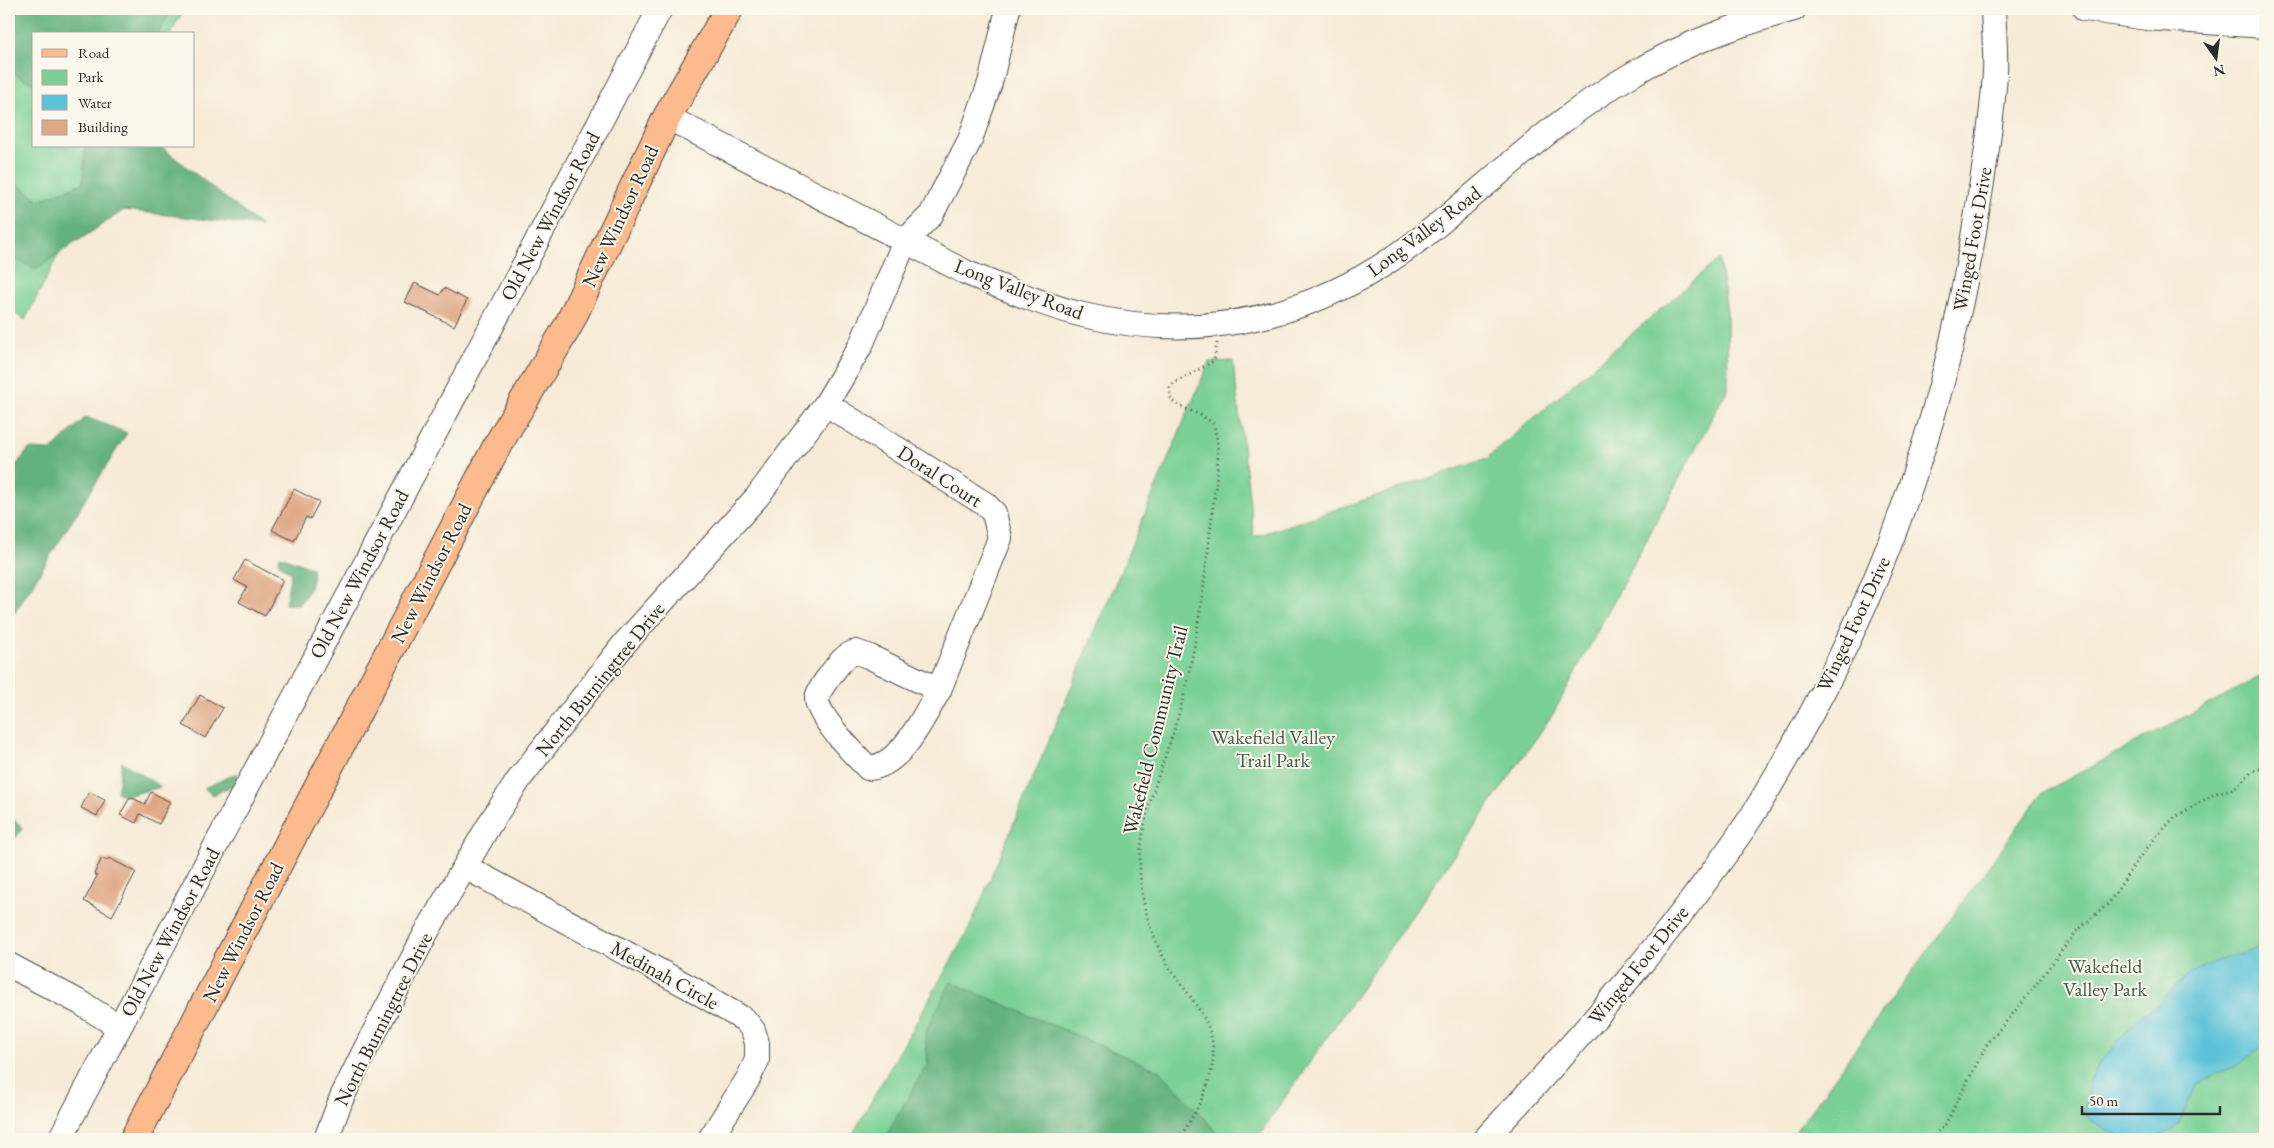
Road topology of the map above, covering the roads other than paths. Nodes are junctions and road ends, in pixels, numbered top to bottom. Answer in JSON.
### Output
{"nodes":[{"id":1,"x":660,"y":9,"type":"edge"},
{"id":2,"x":729,"y":9,"type":"edge"},
{"id":3,"x":1008,"y":9,"type":"edge"},
{"id":4,"x":1794,"y":9,"type":"edge"},
{"id":5,"x":1993,"y":9,"type":"edge"},
{"id":6,"x":2085,"y":9,"type":"edge"},
{"id":7,"x":2265,"y":26,"type":"edge"},
{"id":8,"x":667,"y":117,"type":"junction"},
{"id":9,"x":905,"y":241,"type":"junction"},
{"id":10,"x":826,"y":404,"type":"junction"},
{"id":11,"x":939,"y":690,"type":"junction"},
{"id":12,"x":465,"y":867,"type":"junction"},
{"id":13,"x":9,"y":965,"type":"edge"},
{"id":14,"x":119,"y":1027,"type":"junction"},
{"id":15,"x":60,"y":1139,"type":"edge"},
{"id":16,"x":134,"y":1139,"type":"edge"},
{"id":17,"x":326,"y":1139,"type":"edge"},
{"id":18,"x":710,"y":1139,"type":"edge"},
{"id":19,"x":1485,"y":1139,"type":"edge"}],
"edges":[{"from":1,"to":14,"type":"street","name":"Old New Windsor Road"},
{"from":2,"to":8,"type":"main road","name":"New Windsor Road"},
{"from":3,"to":9,"type":"street"},
{"from":4,"to":9,"type":"street","name":"Long Valley Road"},
{"from":5,"to":19,"type":"street","name":"Winged Foot Drive"},
{"from":6,"to":7,"type":"street"},
{"from":8,"to":9,"type":"street","name":"Long Valley Road"},
{"from":8,"to":16,"type":"main road","name":"New Windsor Road"},
{"from":9,"to":10,"type":"street","name":"North Burningtree Drive"},
{"from":10,"to":11,"type":"street","name":"Doral Court"},
{"from":10,"to":12,"type":"street","name":"North Burningtree Drive"},
{"from":11,"to":11,"type":"street","name":"Doral Court"},
{"from":12,"to":17,"type":"street","name":"North Burningtree Drive"},
{"from":12,"to":18,"type":"street","name":"Medinah Circle"},
{"from":13,"to":14,"type":"street"},
{"from":14,"to":15,"type":"street","name":"Old New Windsor Road"}]}
